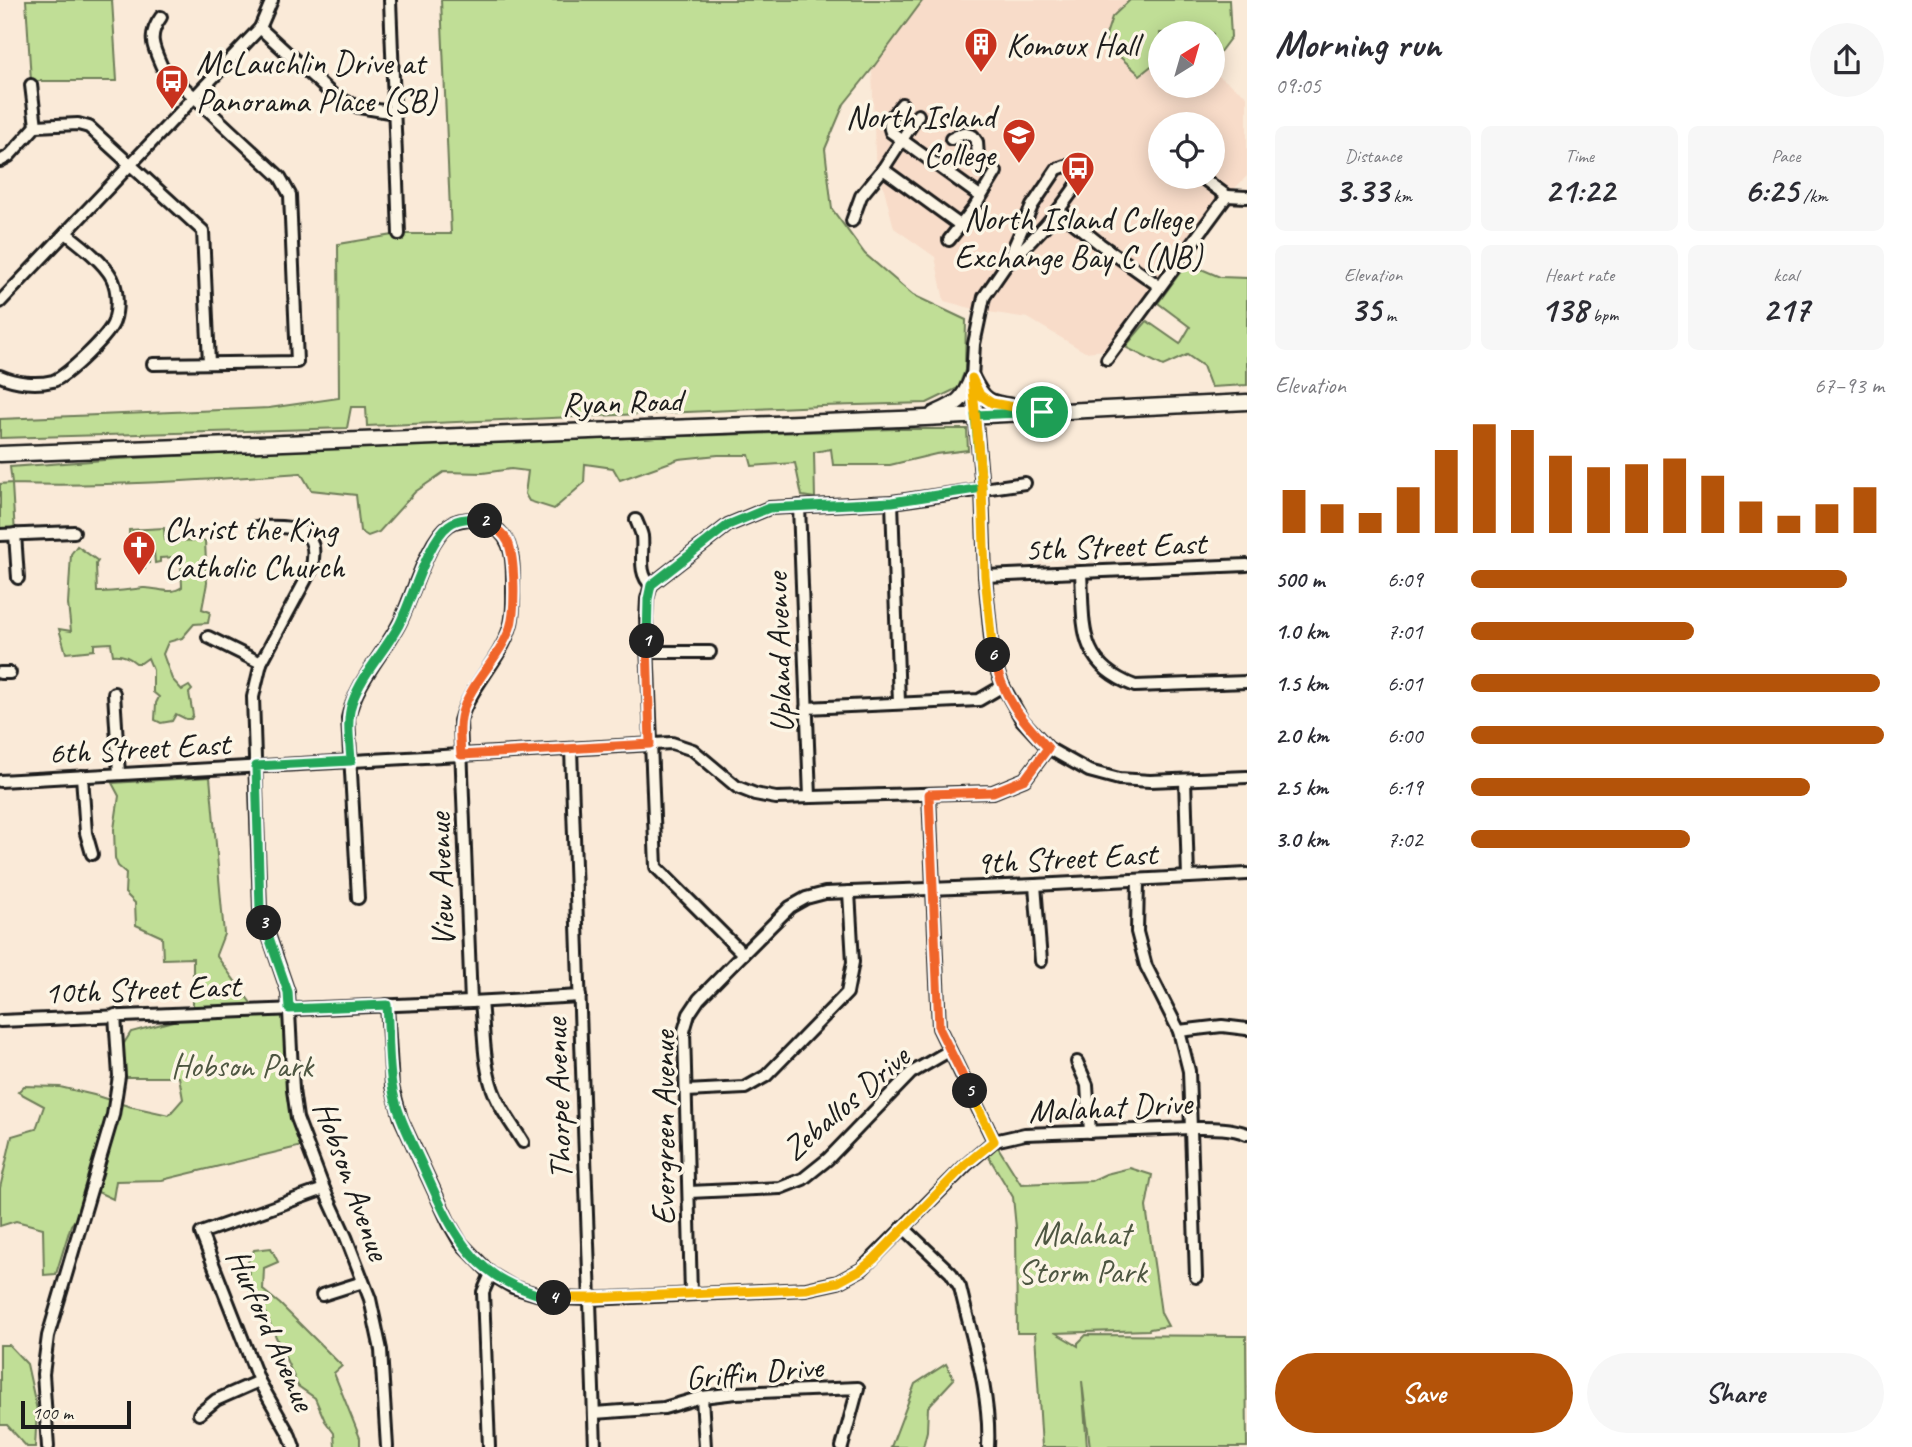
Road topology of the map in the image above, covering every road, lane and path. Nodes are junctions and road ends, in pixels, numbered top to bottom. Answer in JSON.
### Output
{"nodes":[{"id":1,"x":272,"y":0,"type":"edge"},
{"id":2,"x":390,"y":0,"type":"edge"},
{"id":3,"x":161,"y":18,"type":"dead end"},
{"id":4,"x":260,"y":28,"type":"junction"},
{"id":5,"x":31,"y":85,"type":"dead end"},
{"id":6,"x":194,"y":97,"type":"junction"},
{"id":7,"x":902,"y":104,"type":"dead end"},
{"id":8,"x":395,"y":113,"type":"junction"},
{"id":9,"x":918,"y":115,"type":"dead end"},
{"id":10,"x":36,"y":126,"type":"junction"},
{"id":11,"x":951,"y":139,"type":"dead end"},
{"id":12,"x":902,"y":141,"type":"junction"},
{"id":13,"x":978,"y":157,"type":"dead end"},
{"id":14,"x":0,"y":161,"type":"edge"},
{"id":15,"x":130,"y":165,"type":"junction"},
{"id":16,"x":883,"y":169,"type":"junction"},
{"id":17,"x":996,"y":172,"type":"dead end"},
{"id":18,"x":1217,"y":189,"type":"edge"},
{"id":19,"x":981,"y":196,"type":"junction"},
{"id":20,"x":1227,"y":196,"type":"junction"},
{"id":21,"x":1247,"y":197,"type":"edge"},
{"id":22,"x":1059,"y":211,"type":"junction"},
{"id":23,"x":852,"y":221,"type":"dead end"},
{"id":24,"x":960,"y":225,"type":"junction"},
{"id":25,"x":66,"y":233,"type":"junction"},
{"id":26,"x":399,"y":234,"type":"dead end"},
{"id":27,"x":948,"y":240,"type":"dead end"},
{"id":28,"x":1006,"y":265,"type":"junction"},
{"id":29,"x":1159,"y":286,"type":"junction"},
{"id":30,"x":0,"y":302,"type":"edge"},
{"id":31,"x":1107,"y":359,"type":"dead end"},
{"id":32,"x":209,"y":363,"type":"junction"},
{"id":33,"x":153,"y":365,"type":"dead end"},
{"id":34,"x":0,"y":376,"type":"edge"},
{"id":35,"x":972,"y":378,"type":"junction"},
{"id":36,"x":1247,"y":402,"type":"edge"},
{"id":37,"x":1042,"y":412,"type":"junction"},
{"id":38,"x":975,"y":415,"type":"junction"},
{"id":39,"x":925,"y":418,"type":"junction"},
{"id":40,"x":0,"y":454,"type":"edge"},
{"id":41,"x":1025,"y":483,"type":"dead end"},
{"id":42,"x":982,"y":488,"type":"junction"},
{"id":43,"x":892,"y":502,"type":"junction"},
{"id":44,"x":799,"y":506,"type":"junction"},
{"id":45,"x":636,"y":520,"type":"dead end"},
{"id":46,"x":256,"y":527,"type":"dead end"},
{"id":47,"x":74,"y":532,"type":"dead end"},
{"id":48,"x":15,"y":534,"type":"junction"},
{"id":49,"x":0,"y":535,"type":"edge"},
{"id":50,"x":1247,"y":565,"type":"edge"},
{"id":51,"x":1081,"y":573,"type":"junction"},
{"id":52,"x":985,"y":576,"type":"junction"},
{"id":53,"x":18,"y":578,"type":"dead end"},
{"id":54,"x":651,"y":585,"type":"junction"},
{"id":55,"x":208,"y":637,"type":"dead end"},
{"id":56,"x":648,"y":652,"type":"junction"},
{"id":57,"x":710,"y":652,"type":"dead end"},
{"id":58,"x":261,"y":663,"type":"junction"},
{"id":59,"x":1247,"y":682,"type":"edge"},
{"id":60,"x":1003,"y":686,"type":"junction"},
{"id":61,"x":114,"y":693,"type":"dead end"},
{"id":62,"x":899,"y":704,"type":"junction"},
{"id":63,"x":806,"y":708,"type":"junction"},
{"id":64,"x":650,"y":744,"type":"junction"},
{"id":65,"x":1048,"y":748,"type":"junction"},
{"id":66,"x":571,"y":749,"type":"junction"},
{"id":67,"x":461,"y":755,"type":"junction"},
{"id":68,"x":351,"y":761,"type":"junction"},
{"id":69,"x":256,"y":766,"type":"junction"},
{"id":70,"x":119,"y":774,"type":"junction"},
{"id":71,"x":82,"y":776,"type":"junction"},
{"id":72,"x":1247,"y":777,"type":"edge"},
{"id":73,"x":1185,"y":780,"type":"junction"},
{"id":74,"x":0,"y":781,"type":"edge"},
{"id":75,"x":929,"y":794,"type":"junction"},
{"id":76,"x":810,"y":797,"type":"junction"},
{"id":77,"x":92,"y":854,"type":"dead end"},
{"id":78,"x":1247,"y":874,"type":"edge"},
{"id":79,"x":1188,"y":877,"type":"junction"},
{"id":80,"x":1138,"y":880,"type":"junction"},
{"id":81,"x":1035,"y":885,"type":"junction"},
{"id":82,"x":933,"y":889,"type":"junction"},
{"id":83,"x":849,"y":892,"type":"junction"},
{"id":84,"x":358,"y":898,"type":"dead end"},
{"id":85,"x":743,"y":954,"type":"junction"},
{"id":86,"x":1041,"y":961,"type":"dead end"},
{"id":87,"x":580,"y":996,"type":"junction"},
{"id":88,"x":476,"y":1002,"type":"junction"},
{"id":89,"x":387,"y":1005,"type":"junction"},
{"id":90,"x":289,"y":1009,"type":"junction"},
{"id":91,"x":115,"y":1015,"type":"junction"},
{"id":92,"x":0,"y":1021,"type":"edge"},
{"id":93,"x":1247,"y":1029,"type":"edge"},
{"id":94,"x":1179,"y":1031,"type":"junction"},
{"id":95,"x":949,"y":1051,"type":"junction"},
{"id":96,"x":1077,"y":1062,"type":"dead end"},
{"id":97,"x":686,"y":1091,"type":"junction"},
{"id":98,"x":1191,"y":1128,"type":"junction"},
{"id":99,"x":1090,"y":1132,"type":"junction"},
{"id":100,"x":1247,"y":1134,"type":"edge"},
{"id":101,"x":994,"y":1141,"type":"junction"},
{"id":102,"x":523,"y":1143,"type":"dead end"},
{"id":103,"x":324,"y":1189,"type":"junction"},
{"id":104,"x":689,"y":1192,"type":"junction"},
{"id":105,"x":904,"y":1227,"type":"junction"},
{"id":106,"x":491,"y":1274,"type":"junction"},
{"id":107,"x":1196,"y":1277,"type":"dead end"},
{"id":108,"x":363,"y":1282,"type":"junction"},
{"id":109,"x":691,"y":1294,"type":"junction"},
{"id":110,"x":323,"y":1295,"type":"dead end"},
{"id":111,"x":590,"y":1298,"type":"junction"},
{"id":112,"x":258,"y":1381,"type":"junction"},
{"id":113,"x":702,"y":1397,"type":"junction"},
{"id":114,"x":594,"y":1413,"type":"junction"},
{"id":115,"x":199,"y":1414,"type":"dead end"},
{"id":116,"x":48,"y":1447,"type":"edge"},
{"id":117,"x":294,"y":1447,"type":"edge"},
{"id":118,"x":387,"y":1447,"type":"edge"},
{"id":119,"x":489,"y":1447,"type":"edge"},
{"id":120,"x":595,"y":1447,"type":"edge"},
{"id":121,"x":705,"y":1447,"type":"edge"},
{"id":122,"x":842,"y":1447,"type":"edge"},
{"id":123,"x":988,"y":1447,"type":"edge"}],
"edges":[{"from":1,"to":4,"type":"street"},
{"from":2,"to":8,"type":"street"},
{"from":3,"to":6,"type":"street"},
{"from":4,"to":6,"type":"street"},
{"from":4,"to":8,"type":"street"},
{"from":5,"to":10,"type":"street"},
{"from":6,"to":15,"type":"street"},
{"from":6,"to":32,"type":"street"},
{"from":7,"to":12,"type":"street"},
{"from":8,"to":26,"type":"street"},
{"from":9,"to":12,"type":"street"},
{"from":10,"to":14,"type":"street"},
{"from":10,"to":15,"type":"street"},
{"from":11,"to":13,"type":"street"},
{"from":12,"to":16,"type":"street"},
{"from":12,"to":19,"type":"street"},
{"from":15,"to":25,"type":"street"},
{"from":15,"to":32,"type":"street"},
{"from":16,"to":23,"type":"street"},
{"from":16,"to":24,"type":"street"},
{"from":17,"to":19,"type":"street"},
{"from":18,"to":20,"type":"street"},
{"from":19,"to":24,"type":"street"},
{"from":20,"to":21,"type":"street"},
{"from":20,"to":29,"type":"street"},
{"from":22,"to":28,"type":"street"},
{"from":22,"to":28,"type":"street"},
{"from":22,"to":29,"type":"street"},
{"from":24,"to":27,"type":"street"},
{"from":25,"to":30,"type":"street"},
{"from":25,"to":34,"type":"street"},
{"from":28,"to":35,"type":"street"},
{"from":29,"to":31,"type":"street"},
{"from":32,"to":33,"type":"street"},
{"from":35,"to":37,"type":"main road"},
{"from":35,"to":38,"type":"street"},
{"from":35,"to":39,"type":"main road"},
{"from":36,"to":37,"type":"main road","name":"Ryan Road"},
{"from":37,"to":38,"type":"main road","name":"Ryan Road"},
{"from":38,"to":39,"type":"main road","name":"Ryan Road"},
{"from":38,"to":42,"type":"street"},
{"from":39,"to":40,"type":"main road","name":"Ryan Road"},
{"from":41,"to":42,"type":"street"},
{"from":42,"to":43,"type":"street"},
{"from":42,"to":52,"type":"street"},
{"from":43,"to":44,"type":"street"},
{"from":43,"to":62,"type":"street"},
{"from":44,"to":54,"type":"street"},
{"from":44,"to":63,"type":"street","name":"Upland Avenue"},
{"from":45,"to":54,"type":"street"},
{"from":46,"to":58,"type":"street","name":"Hobson Avenue"},
{"from":47,"to":48,"type":"street"},
{"from":48,"to":49,"type":"street"},
{"from":48,"to":53,"type":"street"},
{"from":50,"to":51,"type":"street","name":"5th Street East"},
{"from":51,"to":52,"type":"street","name":"5th Street East"},
{"from":51,"to":59,"type":"street"},
{"from":52,"to":60,"type":"street"},
{"from":54,"to":56,"type":"street"},
{"from":55,"to":58,"type":"street"},
{"from":56,"to":57,"type":"street"},
{"from":56,"to":64,"type":"street"},
{"from":58,"to":69,"type":"street","name":"Hobson Avenue"},
{"from":60,"to":62,"type":"street"},
{"from":60,"to":65,"type":"street"},
{"from":61,"to":70,"type":"street"},
{"from":62,"to":63,"type":"street"},
{"from":63,"to":76,"type":"street","name":"Upland Avenue"},
{"from":64,"to":66,"type":"street","name":"6th Street East"},
{"from":64,"to":76,"type":"street","name":"6th Street East"},
{"from":64,"to":85,"type":"street"},
{"from":65,"to":73,"type":"street"},
{"from":65,"to":75,"type":"street","name":"6th Street East"},
{"from":66,"to":67,"type":"street","name":"6th Street East"},
{"from":66,"to":87,"type":"street","name":"Thorpe Avenue"},
{"from":67,"to":68,"type":"street","name":"6th Street East"},
{"from":67,"to":68,"type":"street","name":"View Avenue"},
{"from":67,"to":88,"type":"street","name":"View Avenue"},
{"from":68,"to":69,"type":"street","name":"6th Street East"},
{"from":68,"to":84,"type":"street"},
{"from":69,"to":70,"type":"street","name":"6th Street East"},
{"from":69,"to":90,"type":"street","name":"Hobson Avenue"},
{"from":70,"to":71,"type":"street","name":"6th Street East"},
{"from":71,"to":74,"type":"street","name":"6th Street East"},
{"from":71,"to":77,"type":"street"},
{"from":72,"to":73,"type":"street"},
{"from":73,"to":79,"type":"street"},
{"from":75,"to":76,"type":"street","name":"6th Street East"},
{"from":75,"to":82,"type":"street"},
{"from":78,"to":79,"type":"street","name":"9th Street East"},
{"from":79,"to":80,"type":"street","name":"9th Street East"},
{"from":80,"to":81,"type":"street","name":"9th Street East"},
{"from":80,"to":94,"type":"street"},
{"from":81,"to":82,"type":"street","name":"9th Street East"},
{"from":81,"to":86,"type":"street"},
{"from":82,"to":83,"type":"street","name":"9th Street East"},
{"from":82,"to":95,"type":"street"},
{"from":83,"to":85,"type":"street","name":"9th Street East"},
{"from":83,"to":97,"type":"street"},
{"from":85,"to":97,"type":"street","name":"Evergreen Avenue"},
{"from":87,"to":88,"type":"street","name":"10th Street East"},
{"from":87,"to":111,"type":"street","name":"Thorpe Avenue"},
{"from":88,"to":89,"type":"street","name":"10th Street East"},
{"from":88,"to":102,"type":"street","name":"View Avenue"},
{"from":89,"to":90,"type":"street","name":"10th Street East"},
{"from":89,"to":106,"type":"street","name":"Malahat Drive"},
{"from":90,"to":91,"type":"street","name":"10th Street East"},
{"from":90,"to":103,"type":"street","name":"Hobson Avenue"},
{"from":91,"to":92,"type":"street","name":"10th Street East"},
{"from":91,"to":116,"type":"street"},
{"from":93,"to":94,"type":"street"},
{"from":94,"to":98,"type":"street"},
{"from":95,"to":101,"type":"street"},
{"from":95,"to":104,"type":"street","name":"Zeballos Drive"},
{"from":96,"to":99,"type":"street"},
{"from":97,"to":104,"type":"street","name":"Evergreen Avenue"},
{"from":98,"to":99,"type":"street","name":"Malahat Drive"},
{"from":98,"to":100,"type":"street","name":"Malahat Drive"},
{"from":98,"to":107,"type":"street"},
{"from":99,"to":101,"type":"street","name":"Malahat Drive"},
{"from":101,"to":105,"type":"street","name":"Malahat Drive"},
{"from":103,"to":108,"type":"street","name":"Hobson Avenue"},
{"from":103,"to":112,"type":"street","name":"Hurford Avenue"},
{"from":104,"to":109,"type":"street","name":"Evergreen Avenue"},
{"from":105,"to":109,"type":"street","name":"Malahat Drive"},
{"from":105,"to":123,"type":"street"},
{"from":106,"to":111,"type":"street","name":"Malahat Drive"},
{"from":106,"to":119,"type":"street"},
{"from":108,"to":110,"type":"street"},
{"from":108,"to":118,"type":"street","name":"Hobson Avenue"},
{"from":109,"to":111,"type":"street","name":"Malahat Drive"},
{"from":111,"to":114,"type":"street","name":"Thorpe Avenue"},
{"from":112,"to":115,"type":"street"},
{"from":112,"to":117,"type":"street","name":"Hurford Avenue"},
{"from":113,"to":114,"type":"street","name":"Griffin Drive"},
{"from":113,"to":121,"type":"street"},
{"from":113,"to":122,"type":"street","name":"Griffin Drive"},
{"from":114,"to":120,"type":"street","name":"Thorpe Avenue"}]}
